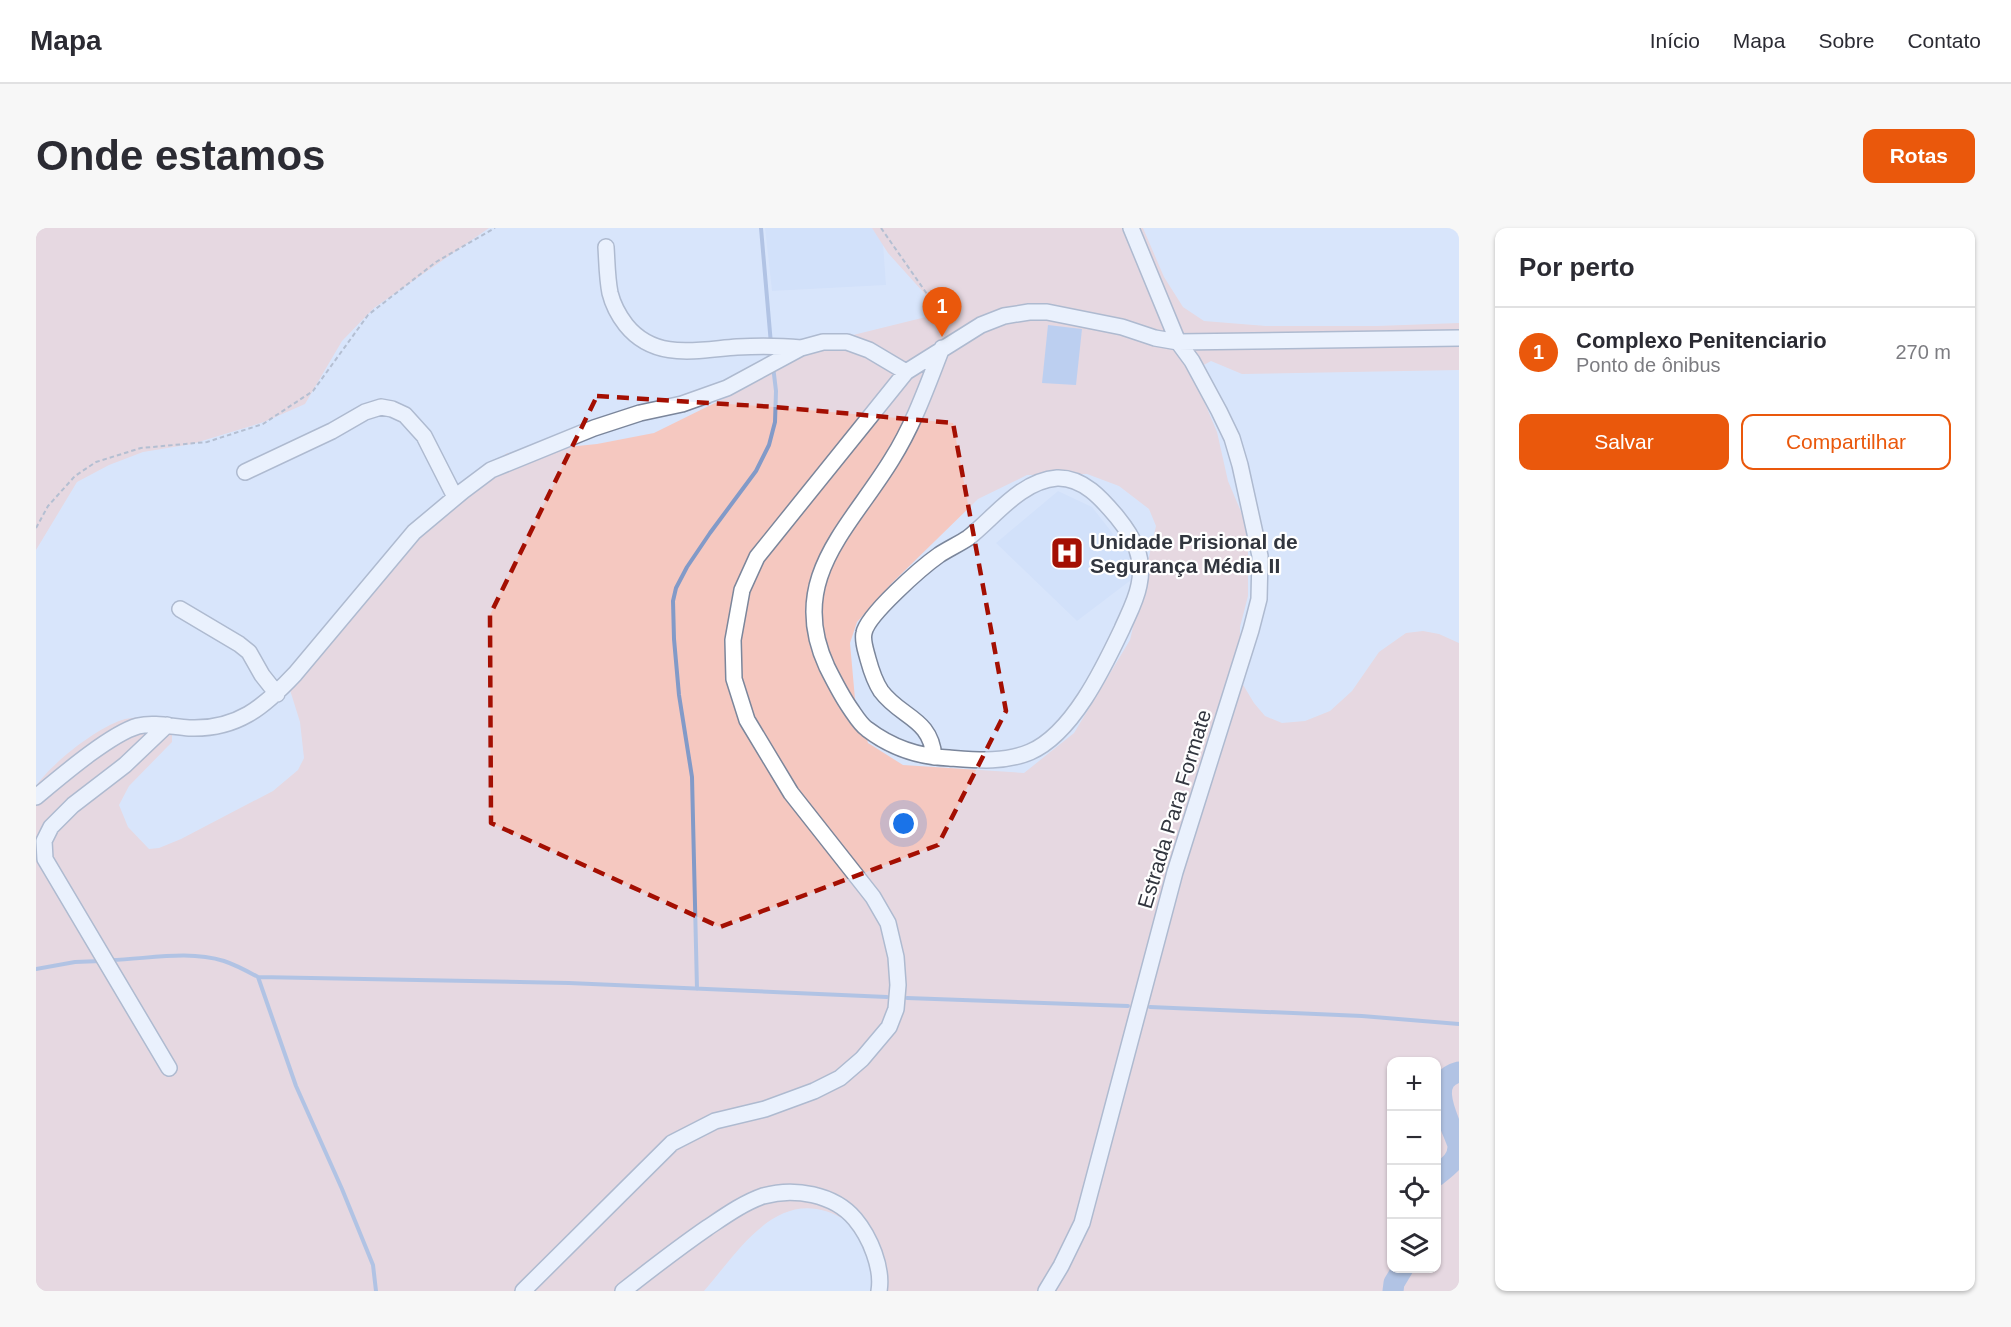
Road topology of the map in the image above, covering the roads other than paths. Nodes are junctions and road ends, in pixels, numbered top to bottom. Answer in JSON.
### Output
{"nodes":[{"id":1,"x":1131,"y":228,"type":"edge"},
{"id":2,"x":606,"y":247,"type":"dead end"},
{"id":3,"x":1459,"y":338,"type":"edge"},
{"id":4,"x":1178,"y":342,"type":"junction"},
{"id":5,"x":801,"y":348,"type":"junction"},
{"id":6,"x":942,"y":348,"type":"junction"},
{"id":7,"x":906,"y":372,"type":"junction"},
{"id":8,"x":245,"y":472,"type":"dead end"},
{"id":9,"x":455,"y":497,"type":"junction"},
{"id":10,"x":180,"y":609,"type":"dead end"},
{"id":11,"x":276,"y":694,"type":"junction"},
{"id":12,"x":167,"y":725,"type":"junction"},
{"id":13,"x":934,"y":757,"type":"junction"},
{"id":14,"x":36,"y":797,"type":"edge"},
{"id":15,"x":169,"y":1068,"type":"dead end"},
{"id":16,"x":523,"y":1291,"type":"edge"},
{"id":17,"x":623,"y":1291,"type":"edge"},
{"id":18,"x":879,"y":1291,"type":"edge"},
{"id":19,"x":1046,"y":1291,"type":"edge"}],
"edges":[{"from":1,"to":4,"type":"street","name":"Estrada Para Formate"},
{"from":2,"to":5,"type":"street"},
{"from":3,"to":4,"type":"street"},
{"from":4,"to":6,"type":"street"},
{"from":4,"to":19,"type":"street","name":"Estrada Para Formate"},
{"from":5,"to":7,"type":"street"},
{"from":5,"to":9,"type":"street"},
{"from":6,"to":7,"type":"street"},
{"from":6,"to":13,"type":"street"},
{"from":7,"to":16,"type":"street"},
{"from":8,"to":9,"type":"street"},
{"from":9,"to":11,"type":"street"},
{"from":10,"to":11,"type":"street"},
{"from":11,"to":12,"type":"street"},
{"from":12,"to":14,"type":"street"},
{"from":12,"to":15,"type":"street"},
{"from":13,"to":13,"type":"street"},
{"from":17,"to":18,"type":"street"}]}
